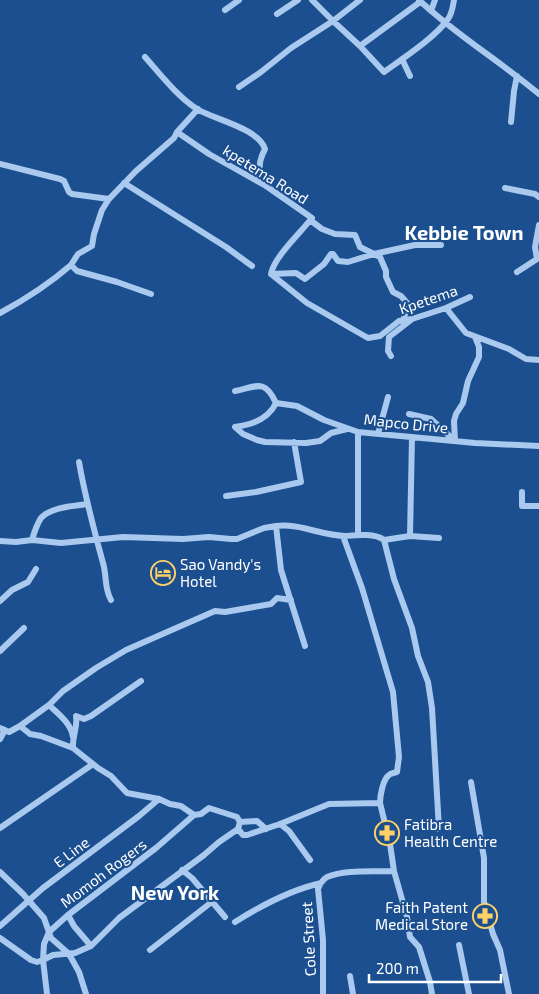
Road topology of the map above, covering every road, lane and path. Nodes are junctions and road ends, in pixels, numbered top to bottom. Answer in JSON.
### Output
{"nodes":[{"id":1,"x":239,"y":0,"type":"edge"},
{"id":2,"x":298,"y":0,"type":"edge"},
{"id":3,"x":312,"y":0,"type":"edge"},
{"id":4,"x":360,"y":0,"type":"edge"},
{"id":5,"x":435,"y":0,"type":"edge"},
{"id":6,"x":454,"y":0,"type":"edge"},
{"id":7,"x":420,"y":1,"type":"edge"},
{"id":8,"x":225,"y":10,"type":"dead end"},
{"id":9,"x":430,"y":10,"type":"junction"},
{"id":10,"x":277,"y":14,"type":"dead end"},
{"id":11,"x":333,"y":22,"type":"junction"},
{"id":12,"x":446,"y":22,"type":"junction"},
{"id":13,"x":360,"y":46,"type":"junction"},
{"id":14,"x":145,"y":57,"type":"dead end"},
{"id":15,"x":402,"y":59,"type":"junction"},
{"id":16,"x":410,"y":76,"type":"dead end"},
{"id":17,"x":517,"y":76,"type":"junction"},
{"id":18,"x":239,"y":87,"type":"dead end"},
{"id":19,"x":539,"y":94,"type":"edge"},
{"id":20,"x":198,"y":109,"type":"junction"},
{"id":21,"x":511,"y":122,"type":"dead end"},
{"id":22,"x":177,"y":132,"type":"junction"},
{"id":23,"x":0,"y":164,"type":"edge"},
{"id":24,"x":259,"y":182,"type":"junction"},
{"id":25,"x":124,"y":183,"type":"junction"},
{"id":26,"x":505,"y":188,"type":"dead end"},
{"id":27,"x":539,"y":197,"type":"edge"},
{"id":28,"x":109,"y":199,"type":"junction"},
{"id":29,"x":310,"y":220,"type":"junction"},
{"id":30,"x":539,"y":225,"type":"edge"},
{"id":31,"x":442,"y":245,"type":"dead end"},
{"id":32,"x":374,"y":254,"type":"junction"},
{"id":33,"x":538,"y":261,"type":"edge"},
{"id":34,"x":70,"y":265,"type":"junction"},
{"id":35,"x":252,"y":266,"type":"dead end"},
{"id":36,"x":517,"y":272,"type":"dead end"},
{"id":37,"x":271,"y":274,"type":"junction"},
{"id":38,"x":151,"y":294,"type":"dead end"},
{"id":39,"x":470,"y":297,"type":"dead end"},
{"id":40,"x":446,"y":308,"type":"junction"},
{"id":41,"x":0,"y":313,"type":"edge"},
{"id":42,"x":412,"y":319,"type":"junction"},
{"id":43,"x":403,"y":321,"type":"junction"},
{"id":44,"x":475,"y":337,"type":"junction"},
{"id":45,"x":391,"y":356,"type":"dead end"},
{"id":46,"x":539,"y":360,"type":"edge"},
{"id":47,"x":235,"y":391,"type":"dead end"},
{"id":48,"x":388,"y":397,"type":"dead end"},
{"id":49,"x":276,"y":403,"type":"junction"},
{"id":50,"x":409,"y":414,"type":"dead end"},
{"id":51,"x":348,"y":428,"type":"junction"},
{"id":52,"x":358,"y":432,"type":"junction"},
{"id":53,"x":378,"y":434,"type":"junction"},
{"id":54,"x":412,"y":437,"type":"junction"},
{"id":55,"x":455,"y":441,"type":"junction"},
{"id":56,"x":294,"y":442,"type":"junction"},
{"id":57,"x":539,"y":446,"type":"edge"},
{"id":58,"x":79,"y":462,"type":"dead end"},
{"id":59,"x":522,"y":492,"type":"dead end"},
{"id":60,"x":226,"y":496,"type":"dead end"},
{"id":61,"x":87,"y":504,"type":"junction"},
{"id":62,"x":539,"y":506,"type":"edge"},
{"id":63,"x":276,"y":526,"type":"junction"},
{"id":64,"x":358,"y":535,"type":"junction"},
{"id":65,"x":343,"y":536,"type":"junction"},
{"id":66,"x":410,"y":536,"type":"junction"},
{"id":67,"x":439,"y":538,"type":"dead end"},
{"id":68,"x":32,"y":540,"type":"junction"},
{"id":69,"x":96,"y":540,"type":"junction"},
{"id":70,"x":384,"y":540,"type":"junction"},
{"id":71,"x":0,"y":541,"type":"edge"},
{"id":72,"x":36,"y":568,"type":"dead end"},
{"id":73,"x":111,"y":600,"type":"dead end"},
{"id":74,"x":291,"y":600,"type":"junction"},
{"id":75,"x":0,"y":601,"type":"edge"},
{"id":76,"x":24,"y":628,"type":"dead end"},
{"id":77,"x":305,"y":646,"type":"dead end"},
{"id":78,"x":1,"y":649,"type":"edge"},
{"id":79,"x":141,"y":682,"type":"dead end"},
{"id":80,"x":49,"y":705,"type":"junction"},
{"id":81,"x":20,"y":726,"type":"junction"},
{"id":82,"x":2,"y":729,"type":"edge"},
{"id":83,"x":0,"y":739,"type":"edge"},
{"id":84,"x":73,"y":739,"type":"junction"},
{"id":85,"x":73,"y":748,"type":"junction"},
{"id":86,"x":93,"y":764,"type":"junction"},
{"id":87,"x":471,"y":782,"type":"dead end"},
{"id":88,"x":159,"y":799,"type":"junction"},
{"id":89,"x":380,"y":803,"type":"junction"},
{"id":90,"x":194,"y":815,"type":"junction"},
{"id":91,"x":280,"y":824,"type":"junction"},
{"id":92,"x":239,"y":826,"type":"junction"},
{"id":93,"x":0,"y":828,"type":"edge"},
{"id":94,"x":266,"y":829,"type":"junction"},
{"id":95,"x":439,"y":829,"type":"dead end"},
{"id":96,"x":310,"y":860,"type":"dead end"},
{"id":97,"x":182,"y":870,"type":"junction"},
{"id":98,"x":394,"y":871,"type":"junction"},
{"id":99,"x":0,"y":872,"type":"edge"},
{"id":100,"x":321,"y":883,"type":"junction"},
{"id":101,"x":29,"y":900,"type":"junction"},
{"id":102,"x":213,"y":901,"type":"junction"},
{"id":103,"x":68,"y":915,"type":"junction"},
{"id":104,"x":225,"y":917,"type":"dead end"},
{"id":105,"x":235,"y":922,"type":"dead end"},
{"id":106,"x":0,"y":927,"type":"edge"},
{"id":107,"x":49,"y":932,"type":"junction"},
{"id":108,"x":0,"y":938,"type":"edge"},
{"id":109,"x":460,"y":945,"type":"dead end"},
{"id":110,"x":91,"y":946,"type":"junction"},
{"id":111,"x":150,"y":950,"type":"dead end"},
{"id":112,"x":69,"y":954,"type":"junction"},
{"id":113,"x":43,"y":960,"type":"junction"},
{"id":114,"x":350,"y":976,"type":"dead end"},
{"id":115,"x":47,"y":994,"type":"edge"},
{"id":116,"x":86,"y":994,"type":"edge"},
{"id":117,"x":323,"y":994,"type":"edge"},
{"id":118,"x":353,"y":994,"type":"edge"},
{"id":119,"x":432,"y":994,"type":"edge"},
{"id":120,"x":469,"y":994,"type":"edge"},
{"id":121,"x":509,"y":994,"type":"edge"}],
"edges":[{"from":1,"to":8,"type":"street"},
{"from":2,"to":10,"type":"street"},
{"from":3,"to":11,"type":"street"},
{"from":4,"to":11,"type":"street"},
{"from":5,"to":9,"type":"street"},
{"from":6,"to":12,"type":"street"},
{"from":7,"to":9,"type":"street"},
{"from":7,"to":13,"type":"street"},
{"from":9,"to":12,"type":"street"},
{"from":11,"to":13,"type":"street"},
{"from":11,"to":18,"type":"street"},
{"from":12,"to":15,"type":"street"},
{"from":12,"to":17,"type":"street"},
{"from":13,"to":15,"type":"street"},
{"from":14,"to":20,"type":"street"},
{"from":15,"to":16,"type":"street"},
{"from":17,"to":19,"type":"street"},
{"from":17,"to":21,"type":"street"},
{"from":20,"to":22,"type":"street"},
{"from":20,"to":24,"type":"street"},
{"from":22,"to":24,"type":"street","name":"kpetema Road"},
{"from":22,"to":25,"type":"street"},
{"from":23,"to":28,"type":"street"},
{"from":24,"to":29,"type":"street","name":"kpetema Road"},
{"from":25,"to":28,"type":"street"},
{"from":25,"to":35,"type":"street"},
{"from":26,"to":27,"type":"street"},
{"from":28,"to":34,"type":"street"},
{"from":29,"to":32,"type":"street"},
{"from":29,"to":37,"type":"street","name":"kpetema Road"},
{"from":30,"to":33,"type":"street"},
{"from":31,"to":32,"type":"street"},
{"from":32,"to":37,"type":"street"},
{"from":32,"to":43,"type":"street"},
{"from":33,"to":36,"type":"street"},
{"from":34,"to":38,"type":"street"},
{"from":34,"to":41,"type":"street"},
{"from":37,"to":43,"type":"street","name":"Kpetema"},
{"from":39,"to":40,"type":"street","name":"Kpetema"},
{"from":40,"to":42,"type":"street","name":"Kpetema"},
{"from":40,"to":44,"type":"street"},
{"from":42,"to":43,"type":"street","name":"Kpetema"},
{"from":42,"to":45,"type":"street"},
{"from":44,"to":46,"type":"street"},
{"from":44,"to":55,"type":"street"},
{"from":47,"to":49,"type":"street"},
{"from":48,"to":53,"type":"street"},
{"from":49,"to":51,"type":"street","name":"Mapco Drive"},
{"from":49,"to":56,"type":"street"},
{"from":50,"to":55,"type":"street"},
{"from":51,"to":52,"type":"street","name":"Mapco Drive"},
{"from":51,"to":56,"type":"street"},
{"from":52,"to":53,"type":"street","name":"Mapco Drive"},
{"from":52,"to":64,"type":"street"},
{"from":53,"to":54,"type":"street","name":"Mapco Drive"},
{"from":54,"to":55,"type":"street","name":"Mapco Drive"},
{"from":54,"to":66,"type":"street"},
{"from":55,"to":57,"type":"street","name":"Mapco Drive"},
{"from":56,"to":60,"type":"street"},
{"from":58,"to":61,"type":"street"},
{"from":59,"to":62,"type":"street"},
{"from":61,"to":68,"type":"street"},
{"from":61,"to":69,"type":"street"},
{"from":63,"to":65,"type":"street"},
{"from":63,"to":69,"type":"street"},
{"from":63,"to":74,"type":"street"},
{"from":64,"to":65,"type":"street"},
{"from":64,"to":70,"type":"street"},
{"from":65,"to":89,"type":"street"},
{"from":66,"to":67,"type":"street"},
{"from":66,"to":70,"type":"street"},
{"from":68,"to":69,"type":"street"},
{"from":68,"to":71,"type":"street"},
{"from":69,"to":73,"type":"street"},
{"from":70,"to":95,"type":"street"},
{"from":72,"to":75,"type":"street"},
{"from":74,"to":77,"type":"street"},
{"from":74,"to":80,"type":"street"},
{"from":76,"to":78,"type":"street"},
{"from":79,"to":84,"type":"street"},
{"from":80,"to":81,"type":"street"},
{"from":80,"to":84,"type":"street"},
{"from":81,"to":82,"type":"street"},
{"from":81,"to":85,"type":"street"},
{"from":82,"to":83,"type":"street"},
{"from":84,"to":85,"type":"street"},
{"from":85,"to":86,"type":"street"},
{"from":86,"to":88,"type":"street"},
{"from":86,"to":93,"type":"street"},
{"from":87,"to":121,"type":"street"},
{"from":88,"to":90,"type":"street"},
{"from":88,"to":101,"type":"street","name":"E Line"},
{"from":89,"to":91,"type":"street"},
{"from":89,"to":98,"type":"street"},
{"from":90,"to":92,"type":"street"},
{"from":90,"to":103,"type":"street","name":"Momoh Rogers"},
{"from":91,"to":94,"type":"street"},
{"from":91,"to":96,"type":"street"},
{"from":92,"to":94,"type":"street"},
{"from":92,"to":94,"type":"street"},
{"from":92,"to":97,"type":"street"},
{"from":97,"to":102,"type":"street"},
{"from":97,"to":110,"type":"street"},
{"from":98,"to":100,"type":"street"},
{"from":98,"to":119,"type":"street"},
{"from":99,"to":101,"type":"street"},
{"from":100,"to":105,"type":"street"},
{"from":100,"to":117,"type":"street","name":"Cole Street"},
{"from":101,"to":106,"type":"street","name":"E Line"},
{"from":101,"to":107,"type":"street"},
{"from":102,"to":104,"type":"street"},
{"from":102,"to":111,"type":"street"},
{"from":103,"to":107,"type":"street","name":"Momoh Rogers"},
{"from":103,"to":110,"type":"street"},
{"from":107,"to":112,"type":"street"},
{"from":107,"to":113,"type":"street"},
{"from":108,"to":113,"type":"street"},
{"from":109,"to":120,"type":"street"},
{"from":110,"to":112,"type":"street"},
{"from":112,"to":113,"type":"street"},
{"from":112,"to":116,"type":"street"},
{"from":113,"to":115,"type":"street"},
{"from":114,"to":118,"type":"street"}]}
